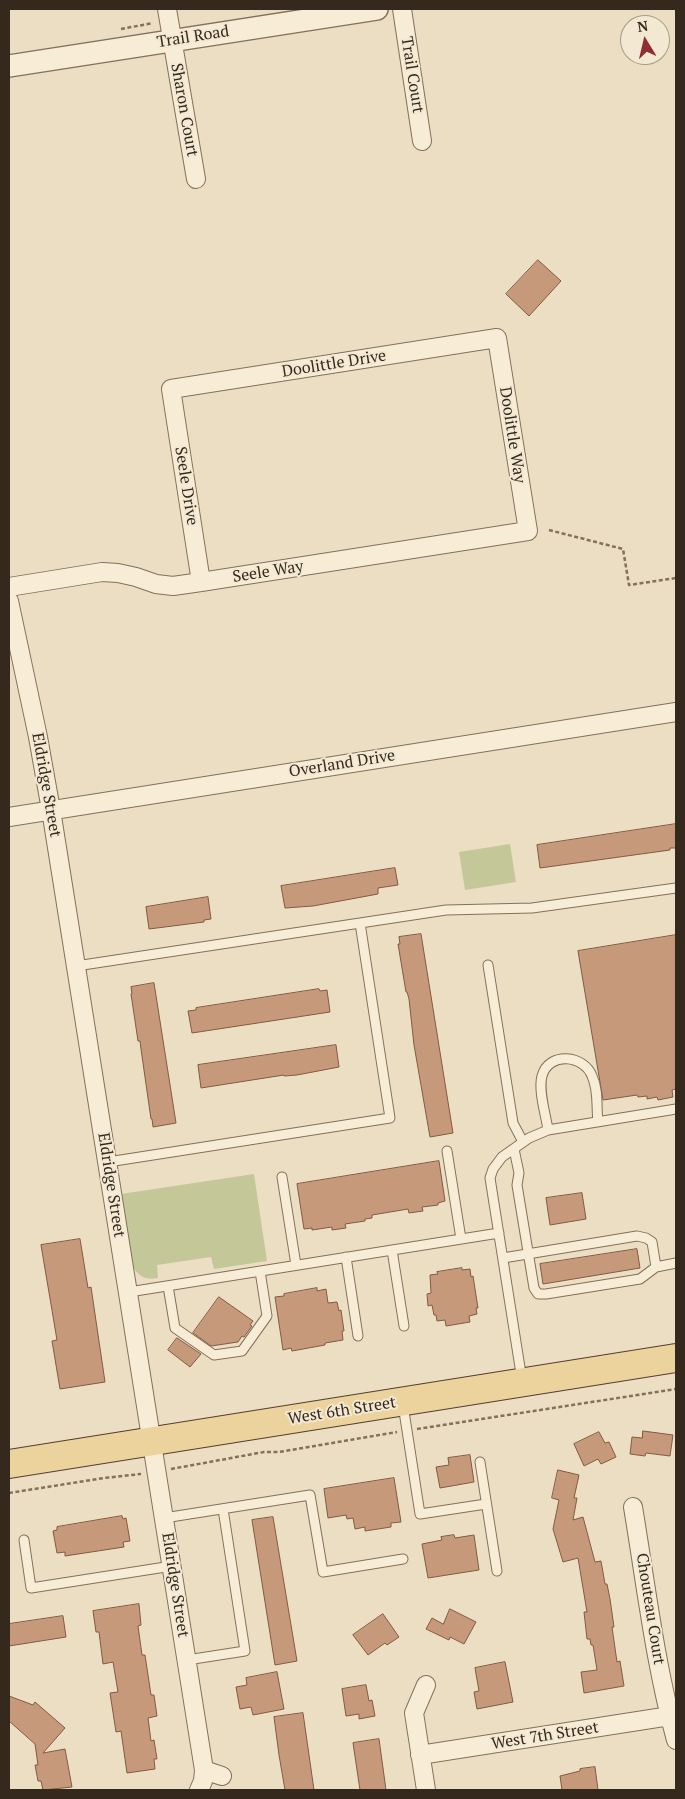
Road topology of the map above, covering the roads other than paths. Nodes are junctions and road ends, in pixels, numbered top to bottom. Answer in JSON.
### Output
{"nodes":[{"id":1,"x":167,"y":9,"type":"edge"},
{"id":2,"x":377,"y":9,"type":"edge"},
{"id":3,"x":402,"y":9,"type":"edge"},
{"id":4,"x":172,"y":41,"type":"junction"},
{"id":5,"x":9,"y":66,"type":"edge"},
{"id":6,"x":422,"y":141,"type":"dead end"},
{"id":7,"x":196,"y":179,"type":"dead end"},
{"id":8,"x":497,"y":338,"type":"joint"},
{"id":9,"x":171,"y":389,"type":"joint"},
{"id":10,"x":528,"y":531,"type":"joint"},
{"id":11,"x":201,"y":582,"type":"junction"},
{"id":12,"x":9,"y":587,"type":"edge"},
{"id":13,"x":9,"y":601,"type":"edge"},
{"id":14,"x":676,"y":712,"type":"edge"},
{"id":15,"x":51,"y":810,"type":"junction"},
{"id":16,"x":9,"y":817,"type":"edge"},
{"id":17,"x":676,"y":888,"type":"edge"},
{"id":18,"x":360,"y":923,"type":"junction"},
{"id":19,"x":488,"y":965,"type":"dead end"},
{"id":20,"x":76,"y":966,"type":"junction"},
{"id":21,"x":676,"y":1110,"type":"edge"},
{"id":22,"x":598,"y":1122,"type":"junction"},
{"id":23,"x":548,"y":1130,"type":"junction"},
{"id":24,"x":523,"y":1142,"type":"junction"},
{"id":25,"x":514,"y":1149,"type":"junction"},
{"id":26,"x":447,"y":1151,"type":"dead end"},
{"id":27,"x":108,"y":1162,"type":"junction"},
{"id":28,"x":282,"y":1177,"type":"dead end"},
{"id":29,"x":499,"y":1233,"type":"junction"},
{"id":30,"x":461,"y":1239,"type":"junction"},
{"id":31,"x":392,"y":1250,"type":"junction"},
{"id":32,"x":528,"y":1254,"type":"junction"},
{"id":33,"x":346,"y":1257,"type":"junction"},
{"id":34,"x":503,"y":1258,"type":"junction"},
{"id":35,"x":676,"y":1264,"type":"edge"},
{"id":36,"x":296,"y":1265,"type":"junction"},
{"id":37,"x":656,"y":1267,"type":"junction"},
{"id":38,"x":260,"y":1271,"type":"junction"},
{"id":39,"x":168,"y":1286,"type":"junction"},
{"id":40,"x":129,"y":1292,"type":"junction"},
{"id":41,"x":404,"y":1326,"type":"dead end"},
{"id":42,"x":358,"y":1336,"type":"dead end"},
{"id":43,"x":676,"y":1358,"type":"edge"},
{"id":44,"x":523,"y":1382,"type":"junction"},
{"id":45,"x":403,"y":1402,"type":"junction"},
{"id":46,"x":152,"y":1441,"type":"junction"},
{"id":47,"x":480,"y":1462,"type":"dead end"},
{"id":48,"x":9,"y":1464,"type":"edge"},
{"id":49,"x":486,"y":1504,"type":"junction"},
{"id":50,"x":633,"y":1507,"type":"dead end"},
{"id":51,"x":223,"y":1509,"type":"junction"},
{"id":52,"x":164,"y":1518,"type":"junction"},
{"id":53,"x":24,"y":1540,"type":"dead end"},
{"id":54,"x":403,"y":1559,"type":"dead end"},
{"id":55,"x":172,"y":1566,"type":"junction"},
{"id":56,"x":497,"y":1571,"type":"dead end"},
{"id":57,"x":187,"y":1660,"type":"junction"},
{"id":58,"x":426,"y":1685,"type":"dead end"},
{"id":59,"x":670,"y":1716,"type":"junction"},
{"id":60,"x":676,"y":1740,"type":"edge"},
{"id":61,"x":420,"y":1755,"type":"junction"},
{"id":62,"x":204,"y":1770,"type":"junction"},
{"id":63,"x":222,"y":1776,"type":"dead end"},
{"id":64,"x":199,"y":1790,"type":"edge"},
{"id":65,"x":426,"y":1790,"type":"edge"}],
"edges":[{"from":1,"to":4,"type":"street","name":"Sharon Court"},
{"from":2,"to":4,"type":"street","name":"Trail Road"},
{"from":3,"to":6,"type":"street","name":"Trail Court"},
{"from":4,"to":5,"type":"street","name":"Trail Road"},
{"from":4,"to":7,"type":"street","name":"Sharon Court"},
{"from":8,"to":9,"type":"street","name":"Doolittle Drive"},
{"from":8,"to":10,"type":"street","name":"Doolittle Way"},
{"from":9,"to":11,"type":"street","name":"Seele Drive"},
{"from":10,"to":11,"type":"street","name":"Seele Way"},
{"from":11,"to":12,"type":"street","name":"Seele Way"},
{"from":13,"to":15,"type":"street","name":"Eldridge Street"},
{"from":14,"to":15,"type":"street","name":"Overland Drive"},
{"from":15,"to":16,"type":"street","name":"Overland Drive"},
{"from":15,"to":20,"type":"street","name":"Eldridge Street"},
{"from":17,"to":18,"type":"lane"},
{"from":18,"to":20,"type":"lane"},
{"from":18,"to":27,"type":"lane"},
{"from":19,"to":24,"type":"lane"},
{"from":20,"to":27,"type":"street","name":"Eldridge Street"},
{"from":21,"to":22,"type":"lane"},
{"from":22,"to":23,"type":"lane"},
{"from":22,"to":23,"type":"lane"},
{"from":23,"to":24,"type":"lane"},
{"from":24,"to":25,"type":"lane"},
{"from":25,"to":29,"type":"lane"},
{"from":25,"to":32,"type":"lane"},
{"from":26,"to":30,"type":"lane"},
{"from":27,"to":40,"type":"street","name":"Eldridge Street"},
{"from":28,"to":36,"type":"lane"},
{"from":29,"to":30,"type":"lane"},
{"from":29,"to":34,"type":"lane"},
{"from":30,"to":31,"type":"lane"},
{"from":31,"to":33,"type":"lane"},
{"from":31,"to":41,"type":"lane"},
{"from":32,"to":34,"type":"lane"},
{"from":32,"to":37,"type":"lane"},
{"from":32,"to":37,"type":"lane"},
{"from":33,"to":36,"type":"lane"},
{"from":33,"to":42,"type":"lane"},
{"from":34,"to":44,"type":"lane"},
{"from":35,"to":37,"type":"lane"},
{"from":36,"to":38,"type":"lane"},
{"from":38,"to":39,"type":"lane"},
{"from":38,"to":39,"type":"lane"},
{"from":39,"to":40,"type":"lane"},
{"from":40,"to":46,"type":"street","name":"Eldridge Street"},
{"from":43,"to":44,"type":"main road","name":"West 6th Street"},
{"from":44,"to":45,"type":"main road","name":"West 6th Street"},
{"from":45,"to":46,"type":"main road","name":"West 6th Street"},
{"from":45,"to":49,"type":"lane"},
{"from":46,"to":48,"type":"main road","name":"West 6th Street"},
{"from":46,"to":52,"type":"street","name":"Eldridge Street"},
{"from":47,"to":49,"type":"lane"},
{"from":49,"to":56,"type":"lane"},
{"from":50,"to":59,"type":"street","name":"Chouteau Court"},
{"from":51,"to":52,"type":"lane"},
{"from":51,"to":54,"type":"lane"},
{"from":51,"to":57,"type":"lane"},
{"from":52,"to":55,"type":"street","name":"Eldridge Street"},
{"from":53,"to":55,"type":"lane"},
{"from":55,"to":57,"type":"street","name":"Eldridge Street"},
{"from":57,"to":62,"type":"street","name":"Eldridge Street"},
{"from":58,"to":61,"type":"street"},
{"from":59,"to":60,"type":"street","name":"Chouteau Court"},
{"from":59,"to":61,"type":"street","name":"West 7th Street"},
{"from":61,"to":65,"type":"street"},
{"from":62,"to":63,"type":"street"},
{"from":62,"to":64,"type":"street"}]}
